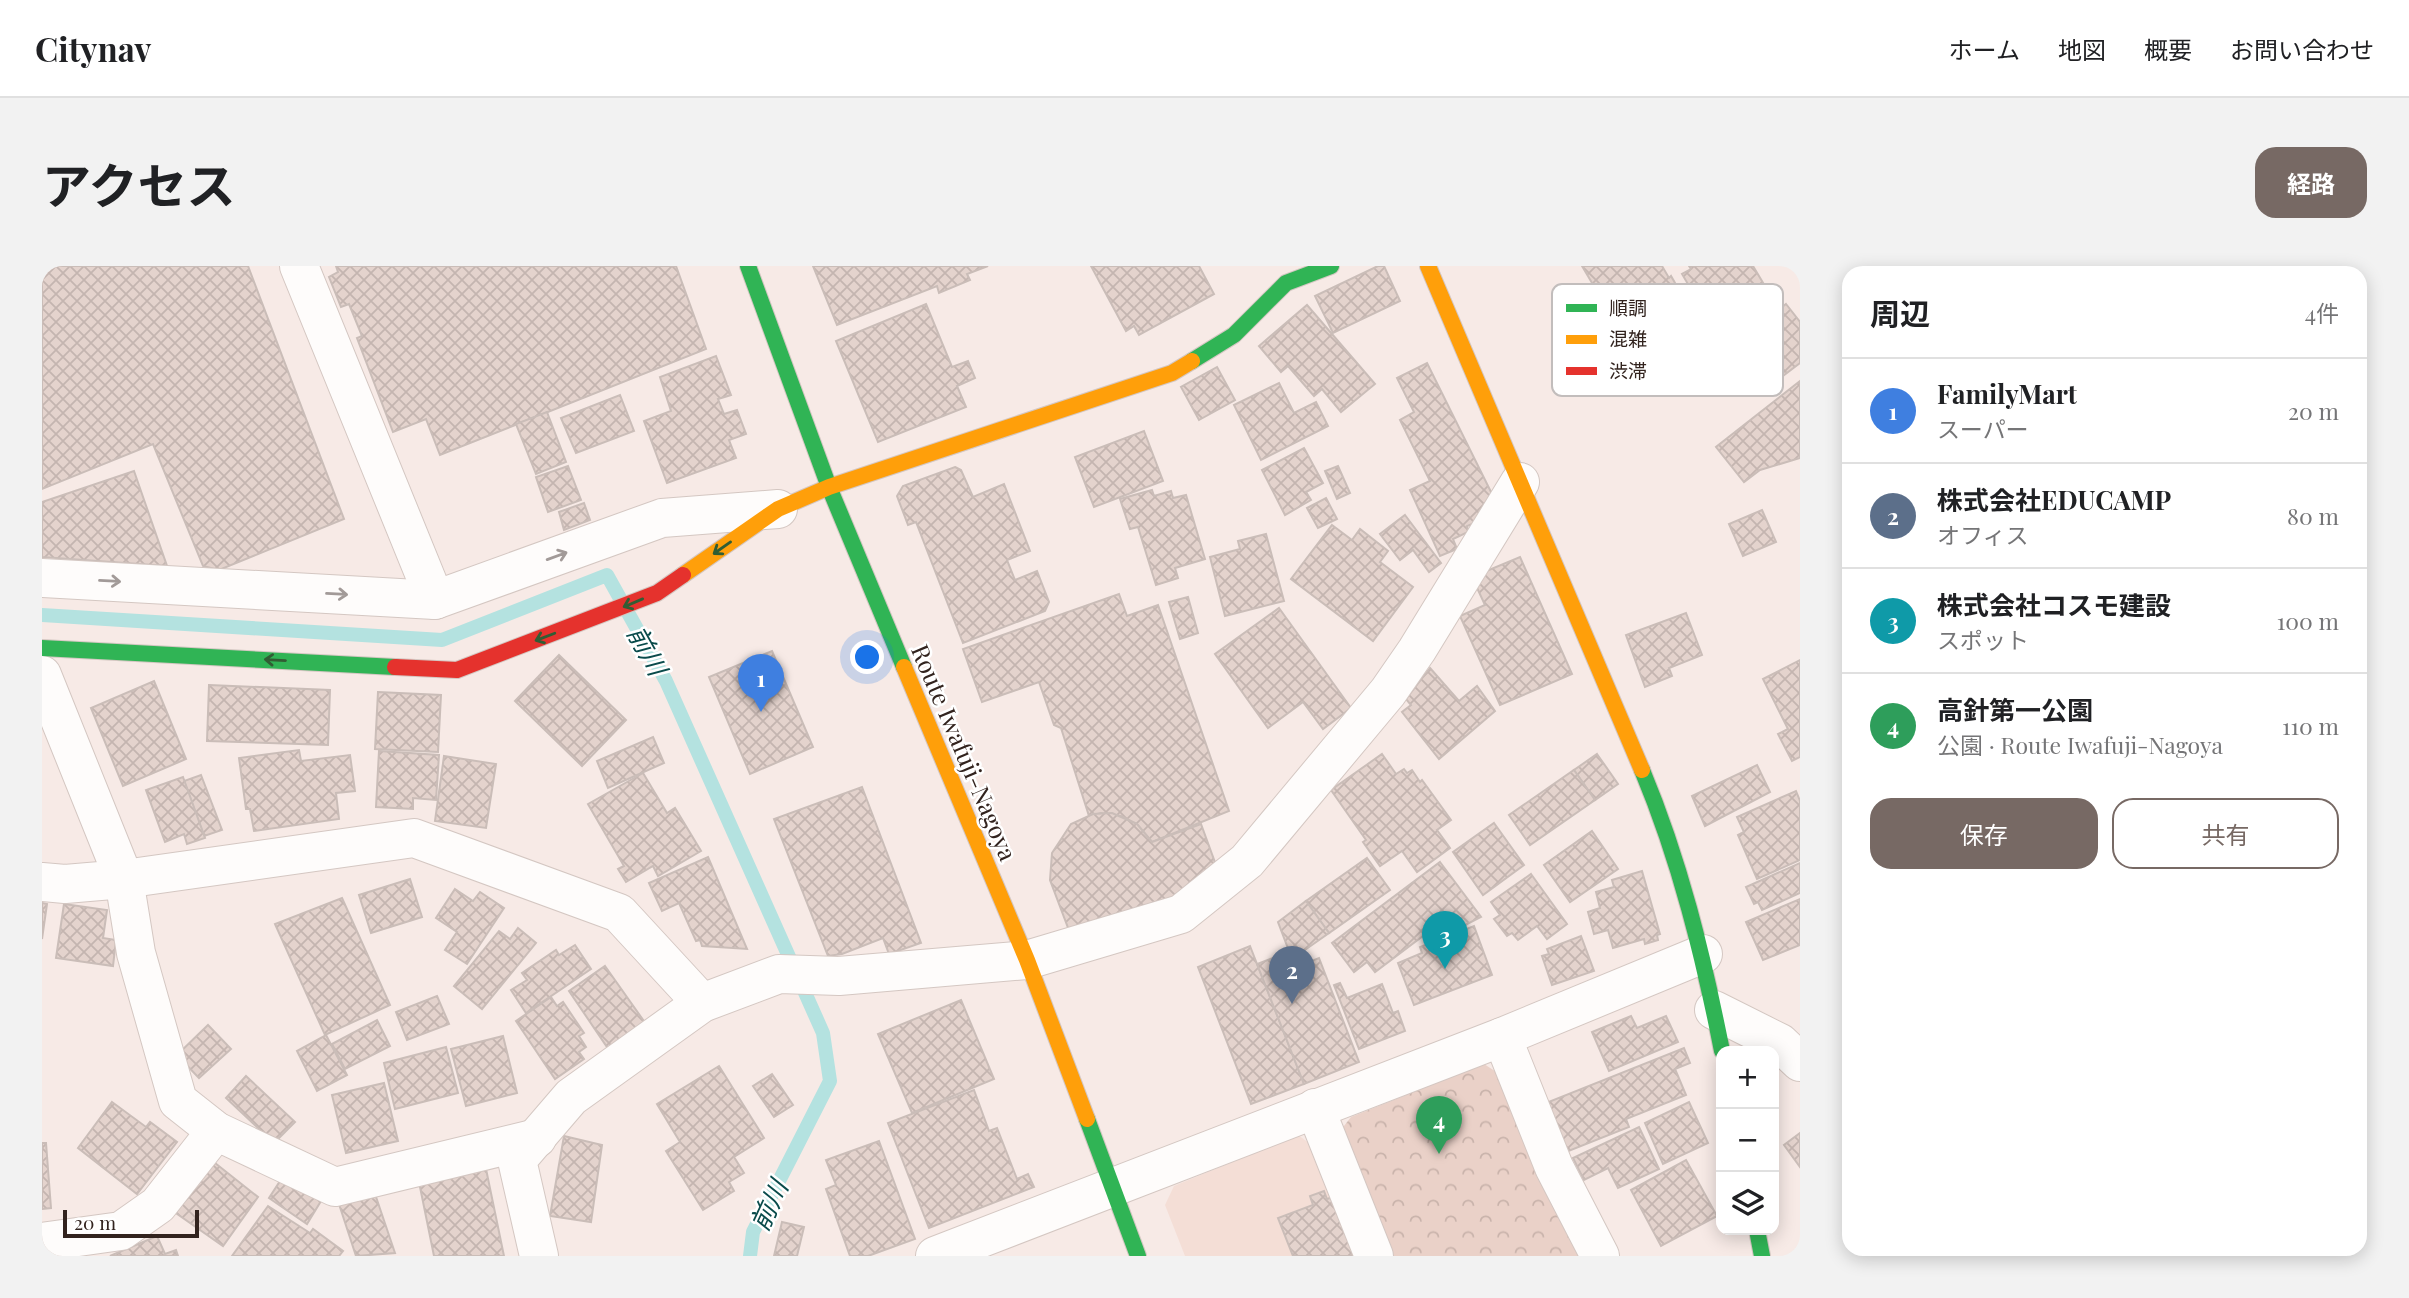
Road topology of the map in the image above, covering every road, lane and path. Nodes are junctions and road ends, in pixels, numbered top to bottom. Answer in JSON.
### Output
{"nodes":[{"id":1,"x":299,"y":266,"type":"edge"},
{"id":2,"x":748,"y":266,"type":"edge"},
{"id":3,"x":1331,"y":266,"type":"edge"},
{"id":4,"x":1428,"y":266,"type":"edge"},
{"id":5,"x":1520,"y":482,"type":"junction"},
{"id":6,"x":829,"y":487,"type":"junction"},
{"id":7,"x":778,"y":509,"type":"junction"},
{"id":8,"x":42,"y":578,"type":"edge"},
{"id":9,"x":435,"y":600,"type":"junction"},
{"id":10,"x":42,"y":648,"type":"edge"},
{"id":11,"x":42,"y":675,"type":"edge"},
{"id":12,"x":124,"y":879,"type":"junction"},
{"id":13,"x":42,"y":882,"type":"edge"},
{"id":14,"x":1703,"y":954,"type":"junction"},
{"id":15,"x":1027,"y":960,"type":"junction"},
{"id":16,"x":702,"y":1003,"type":"junction"},
{"id":17,"x":1714,"y":1010,"type":"junction"},
{"id":18,"x":1502,"y":1037,"type":"junction"},
{"id":19,"x":1721,"y":1046,"type":"edge"},
{"id":20,"x":1800,"y":1062,"type":"edge"},
{"id":21,"x":1315,"y":1108,"type":"junction"},
{"id":22,"x":216,"y":1131,"type":"junction"},
{"id":23,"x":537,"y":1138,"type":"junction"},
{"id":24,"x":1111,"y":1187,"type":"junction"},
{"id":25,"x":1758,"y":1235,"type":"edge"},
{"id":26,"x":42,"y":1242,"type":"edge"},
{"id":27,"x":539,"y":1256,"type":"edge"},
{"id":28,"x":934,"y":1256,"type":"edge"},
{"id":29,"x":1138,"y":1256,"type":"edge"},
{"id":30,"x":1374,"y":1256,"type":"edge"},
{"id":31,"x":1600,"y":1256,"type":"edge"},
{"id":32,"x":1762,"y":1256,"type":"edge"}],
"edges":[{"from":1,"to":9,"type":"street"},
{"from":2,"to":6,"type":"street","name":"Route Iwafuji-Nagoya"},
{"from":3,"to":6,"type":"street"},
{"from":4,"to":5,"type":"street"},
{"from":5,"to":14,"type":"street"},
{"from":5,"to":15,"type":"street"},
{"from":6,"to":7,"type":"street"},
{"from":6,"to":15,"type":"street","name":"Route Iwafuji-Nagoya"},
{"from":9,"to":7,"type":"street","one_way":true},
{"from":7,"to":10,"type":"street","one_way":true},
{"from":8,"to":9,"type":"street","one_way":true},
{"from":11,"to":12,"type":"street"},
{"from":12,"to":13,"type":"street"},
{"from":12,"to":16,"type":"street"},
{"from":12,"to":22,"type":"street"},
{"from":14,"to":17,"type":"street"},
{"from":14,"to":18,"type":"street"},
{"from":15,"to":16,"type":"street"},
{"from":15,"to":24,"type":"street","name":"Route Iwafuji-Nagoya"},
{"from":16,"to":23,"type":"street"},
{"from":17,"to":19,"type":"street"},
{"from":17,"to":20,"type":"street"},
{"from":18,"to":21,"type":"street"},
{"from":18,"to":31,"type":"street"},
{"from":21,"to":24,"type":"street"},
{"from":21,"to":30,"type":"street"},
{"from":22,"to":23,"type":"street"},
{"from":22,"to":26,"type":"street"},
{"from":23,"to":27,"type":"street"},
{"from":24,"to":28,"type":"street"},
{"from":24,"to":29,"type":"street","name":"Route Iwafuji-Nagoya"},
{"from":25,"to":32,"type":"street"}]}
